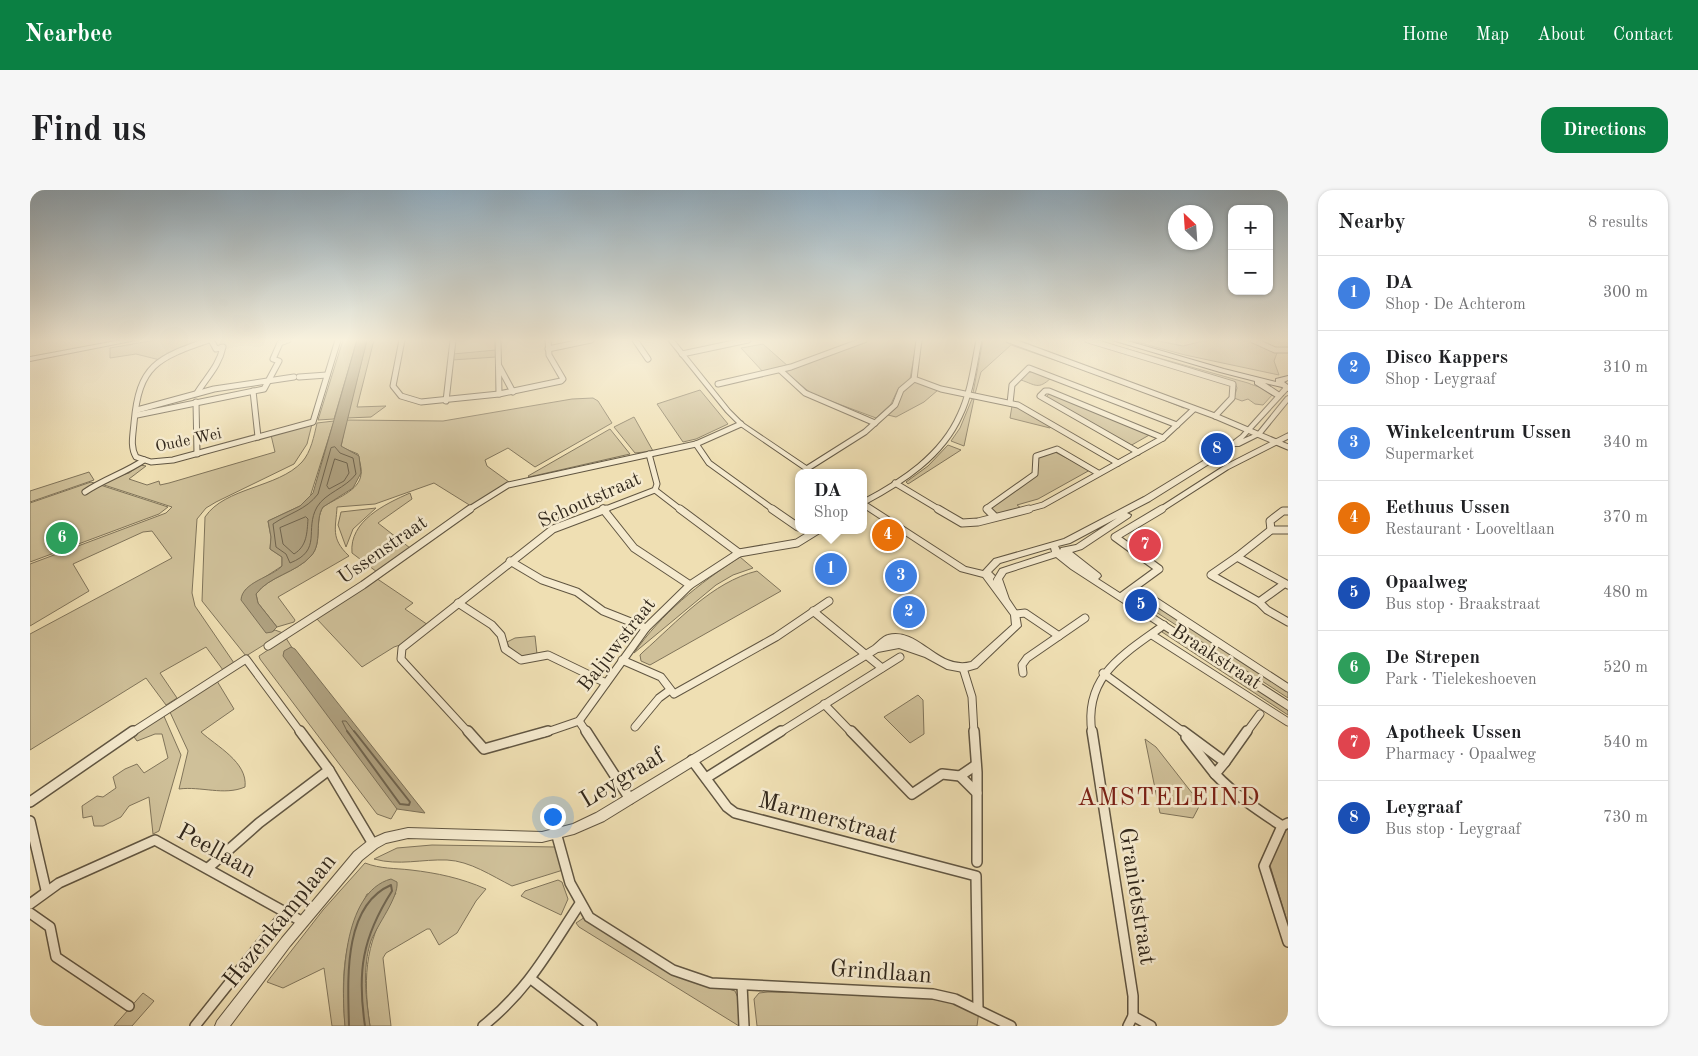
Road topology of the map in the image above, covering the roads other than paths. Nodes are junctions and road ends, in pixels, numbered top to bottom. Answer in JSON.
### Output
{"nodes":[{"id":1,"x":143,"y":379,"type":"edge"},
{"id":2,"x":205,"y":379,"type":"edge"},
{"id":3,"x":272,"y":379,"type":"joint"},
{"id":4,"x":326,"y":379,"type":"edge"},
{"id":5,"x":394,"y":379,"type":"edge"},
{"id":6,"x":449,"y":379,"type":"edge"},
{"id":7,"x":499,"y":379,"type":"edge"},
{"id":8,"x":506,"y":379,"type":"edge"},
{"id":9,"x":563,"y":379,"type":"edge"},
{"id":10,"x":702,"y":379,"type":"edge"},
{"id":11,"x":740,"y":379,"type":"edge"},
{"id":12,"x":790,"y":379,"type":"edge"},
{"id":13,"x":914,"y":379,"type":"joint"},
{"id":14,"x":971,"y":379,"type":"edge"},
{"id":15,"x":1018,"y":379,"type":"edge"},
{"id":16,"x":1058,"y":379,"type":"edge"},
{"id":17,"x":1113,"y":379,"type":"edge"},
{"id":18,"x":1220,"y":379,"type":"edge"},
{"id":19,"x":1250,"y":379,"type":"edge"},
{"id":20,"x":1257,"y":379,"type":"edge"},
{"id":21,"x":1260,"y":379,"type":"edge"},
{"id":22,"x":718,"y":384,"type":"dead end"},
{"id":23,"x":1284,"y":385,"type":"edge"},
{"id":24,"x":253,"y":391,"type":"junction"},
{"id":25,"x":197,"y":392,"type":"junction"},
{"id":26,"x":513,"y":392,"type":"junction"},
{"id":27,"x":499,"y":394,"type":"junction"},
{"id":28,"x":968,"y":394,"type":"junction"},
{"id":29,"x":1279,"y":395,"type":"junction"},
{"id":30,"x":1288,"y":398,"type":"edge"},
{"id":31,"x":446,"y":401,"type":"junction"},
{"id":32,"x":196,"y":402,"type":"junction"},
{"id":33,"x":1010,"y":403,"type":"junction"},
{"id":34,"x":1194,"y":409,"type":"junction"},
{"id":35,"x":137,"y":412,"type":"junction"},
{"id":36,"x":1215,"y":416,"type":"junction"},
{"id":37,"x":875,"y":423,"type":"junction"},
{"id":38,"x":741,"y":424,"type":"junction"},
{"id":39,"x":1177,"y":425,"type":"junction"},
{"id":40,"x":1249,"y":429,"type":"junction"},
{"id":41,"x":1259,"y":434,"type":"junction"},
{"id":42,"x":258,"y":437,"type":"junction"},
{"id":43,"x":1163,"y":438,"type":"junction"},
{"id":44,"x":1287,"y":438,"type":"edge"},
{"id":45,"x":1278,"y":442,"type":"junction"},
{"id":46,"x":696,"y":444,"type":"junction"},
{"id":47,"x":1288,"y":447,"type":"edge"},
{"id":48,"x":1138,"y":452,"type":"junction"},
{"id":49,"x":1223,"y":452,"type":"junction"},
{"id":50,"x":197,"y":454,"type":"junction"},
{"id":51,"x":649,"y":454,"type":"junction"},
{"id":52,"x":144,"y":460,"type":"junction"},
{"id":53,"x":1118,"y":463,"type":"junction"},
{"id":54,"x":808,"y":468,"type":"joint"},
{"id":55,"x":1098,"y":473,"type":"junction"},
{"id":56,"x":895,"y":483,"type":"junction"},
{"id":57,"x":655,"y":490,"type":"junction"},
{"id":58,"x":85,"y":492,"type":"dead end"},
{"id":59,"x":1147,"y":499,"type":"junction"},
{"id":60,"x":867,"y":502,"type":"edge"},
{"id":61,"x":867,"y":506,"type":"edge"},
{"id":62,"x":604,"y":508,"type":"junction"},
{"id":63,"x":1288,"y":510,"type":"edge"},
{"id":64,"x":996,"y":517,"type":"junction"},
{"id":65,"x":795,"y":525,"type":"edge"},
{"id":66,"x":1271,"y":530,"type":"junction"},
{"id":67,"x":1288,"y":530,"type":"edge"},
{"id":68,"x":811,"y":535,"type":"edge"},
{"id":69,"x":1055,"y":550,"type":"junction"},
{"id":70,"x":1066,"y":551,"type":"junction"},
{"id":71,"x":739,"y":554,"type":"junction"},
{"id":72,"x":1237,"y":557,"type":"junction"},
{"id":73,"x":510,"y":561,"type":"junction"},
{"id":74,"x":987,"y":573,"type":"junction"},
{"id":75,"x":999,"y":576,"type":"junction"},
{"id":76,"x":1101,"y":582,"type":"junction"},
{"id":77,"x":690,"y":585,"type":"junction"},
{"id":78,"x":1286,"y":585,"type":"edge"},
{"id":79,"x":1135,"y":588,"type":"junction"},
{"id":80,"x":1122,"y":596,"type":"junction"},
{"id":81,"x":1005,"y":599,"type":"junction"},
{"id":82,"x":829,"y":601,"type":"dead end"},
{"id":83,"x":1259,"y":602,"type":"junction"},
{"id":84,"x":458,"y":603,"type":"junction"},
{"id":85,"x":813,"y":612,"type":"junction"},
{"id":86,"x":1014,"y":614,"type":"junction"},
{"id":87,"x":1084,"y":618,"type":"dead end"},
{"id":88,"x":1288,"y":622,"type":"edge"},
{"id":89,"x":1164,"y":625,"type":"junction"},
{"id":90,"x":646,"y":628,"type":"junction"},
{"id":91,"x":1152,"y":635,"type":"junction"},
{"id":92,"x":1059,"y":636,"type":"junction"},
{"id":93,"x":409,"y":642,"type":"joint"},
{"id":94,"x":268,"y":646,"type":"dead end"},
{"id":95,"x":872,"y":654,"type":"junction"},
{"id":96,"x":900,"y":657,"type":"dead end"},
{"id":97,"x":622,"y":660,"type":"junction"},
{"id":98,"x":882,"y":668,"type":"junction"},
{"id":99,"x":963,"y":668,"type":"junction"},
{"id":100,"x":1023,"y":673,"type":"dead end"},
{"id":101,"x":1104,"y":673,"type":"junction"},
{"id":102,"x":606,"y":683,"type":"junction"},
{"id":103,"x":1288,"y":688,"type":"edge"},
{"id":104,"x":670,"y":690,"type":"junction"},
{"id":105,"x":824,"y":704,"type":"junction"},
{"id":106,"x":1288,"y":706,"type":"edge"},
{"id":107,"x":1260,"y":714,"type":"dead end"},
{"id":108,"x":579,"y":722,"type":"junction"},
{"id":109,"x":1288,"y":722,"type":"edge"},
{"id":110,"x":635,"y":726,"type":"dead end"},
{"id":111,"x":1181,"y":730,"type":"junction"},
{"id":112,"x":692,"y":760,"type":"junction"},
{"id":113,"x":1225,"y":762,"type":"junction"},
{"id":114,"x":976,"y":765,"type":"junction"},
{"id":115,"x":329,"y":770,"type":"junction"},
{"id":116,"x":1215,"y":774,"type":"junction"},
{"id":117,"x":960,"y":776,"type":"junction"},
{"id":118,"x":706,"y":778,"type":"junction"},
{"id":119,"x":977,"y":793,"type":"junction"},
{"id":120,"x":630,"y":799,"type":"junction"},
{"id":121,"x":30,"y":802,"type":"edge"},
{"id":122,"x":552,"y":818,"type":"dead end"},
{"id":123,"x":30,"y":821,"type":"edge"},
{"id":124,"x":1285,"y":824,"type":"edge"},
{"id":125,"x":557,"y":834,"type":"junction"},
{"id":126,"x":373,"y":844,"type":"junction"},
{"id":127,"x":977,"y":862,"type":"dead end"},
{"id":128,"x":208,"y":868,"type":"junction"},
{"id":129,"x":46,"y":890,"type":"junction"},
{"id":130,"x":30,"y":904,"type":"edge"},
{"id":131,"x":579,"y":906,"type":"junction"},
{"id":132,"x":286,"y":912,"type":"junction"},
{"id":133,"x":30,"y":913,"type":"edge"},
{"id":134,"x":303,"y":922,"type":"junction"},
{"id":135,"x":1288,"y":942,"type":"edge"},
{"id":136,"x":531,"y":979,"type":"junction"},
{"id":137,"x":742,"y":984,"type":"junction"},
{"id":138,"x":129,"y":1006,"type":"dead end"},
{"id":139,"x":978,"y":1009,"type":"junction"},
{"id":140,"x":1130,"y":1021,"type":"edge"},
{"id":141,"x":195,"y":1026,"type":"edge"},
{"id":142,"x":222,"y":1026,"type":"edge"},
{"id":143,"x":482,"y":1026,"type":"edge"},
{"id":144,"x":592,"y":1026,"type":"edge"},
{"id":145,"x":744,"y":1026,"type":"edge"},
{"id":146,"x":1011,"y":1026,"type":"edge"},
{"id":147,"x":1151,"y":1026,"type":"edge"}],
"edges":[{"from":1,"to":35,"type":"street","name":"Oude Wei"},
{"from":2,"to":25,"type":"street"},
{"from":3,"to":24,"type":"street"},
{"from":3,"to":25,"type":"street"},
{"from":4,"to":42,"type":"street","name":"Oude Wei"},
{"from":5,"to":31,"type":"street"},
{"from":6,"to":31,"type":"street"},
{"from":7,"to":27,"type":"street"},
{"from":8,"to":26,"type":"street"},
{"from":9,"to":26,"type":"street"},
{"from":10,"to":38,"type":"street"},
{"from":11,"to":22,"type":"street"},
{"from":12,"to":37,"type":"street"},
{"from":13,"to":28,"type":"street"},
{"from":13,"to":37,"type":"street"},
{"from":14,"to":28,"type":"street"},
{"from":15,"to":33,"type":"street"},
{"from":16,"to":39,"type":"street"},
{"from":17,"to":34,"type":"street"},
{"from":18,"to":36,"type":"street"},
{"from":19,"to":29,"type":"main road"},
{"from":20,"to":23,"type":"main road"},
{"from":21,"to":23,"type":"main road"},
{"from":23,"to":29,"type":"street"},
{"from":24,"to":32,"type":"street"},
{"from":24,"to":42,"type":"street"},
{"from":25,"to":35,"type":"street"},
{"from":26,"to":27,"type":"street"},
{"from":27,"to":31,"type":"street"},
{"from":28,"to":33,"type":"street"},
{"from":28,"to":56,"type":"street"},
{"from":29,"to":40,"type":"street"},
{"from":30,"to":41,"type":"street"},
{"from":32,"to":35,"type":"street"},
{"from":32,"to":50,"type":"street"},
{"from":33,"to":53,"type":"street"},
{"from":34,"to":36,"type":"street"},
{"from":34,"to":39,"type":"street"},
{"from":35,"to":52,"type":"street","name":"Oude Wei"},
{"from":36,"to":40,"type":"street"},
{"from":37,"to":54,"type":"street"},
{"from":38,"to":46,"type":"street","name":"Schoutstraat"},
{"from":38,"to":54,"type":"street"},
{"from":39,"to":43,"type":"street"},
{"from":40,"to":41,"type":"street"},
{"from":40,"to":49,"type":"street"},
{"from":41,"to":45,"type":"street"},
{"from":41,"to":49,"type":"street"},
{"from":42,"to":50,"type":"street","name":"Oude Wei"},
{"from":43,"to":48,"type":"street"},
{"from":43,"to":48,"type":"street"},
{"from":44,"to":45,"type":"street"},
{"from":45,"to":47,"type":"street"},
{"from":45,"to":79,"type":"street"},
{"from":46,"to":51,"type":"street","name":"Schoutstraat"},
{"from":46,"to":65,"type":"street"},
{"from":48,"to":53,"type":"street"},
{"from":49,"to":59,"type":"street"},
{"from":50,"to":52,"type":"street","name":"Oude Wei"},
{"from":51,"to":57,"type":"street","name":"Schoutstraat"},
{"from":51,"to":94,"type":"street","name":"Ussenstraat"},
{"from":52,"to":58,"type":"street"},
{"from":53,"to":55,"type":"street"},
{"from":55,"to":64,"type":"street"},
{"from":55,"to":64,"type":"street"},
{"from":56,"to":60,"type":"street"},
{"from":56,"to":64,"type":"street"},
{"from":57,"to":62,"type":"street","name":"Schoutstraat"},
{"from":57,"to":71,"type":"street"},
{"from":59,"to":69,"type":"street"},
{"from":59,"to":70,"type":"street"},
{"from":61,"to":74,"type":"street"},
{"from":62,"to":73,"type":"street","name":"Schoutstraat"},
{"from":62,"to":77,"type":"street"},
{"from":63,"to":66,"type":"street"},
{"from":66,"to":67,"type":"street"},
{"from":66,"to":72,"type":"street"},
{"from":68,"to":71,"type":"street","name":"Baljuwstraat"},
{"from":69,"to":70,"type":"street","name":"Braakstraat"},
{"from":69,"to":74,"type":"street"},
{"from":69,"to":75,"type":"street"},
{"from":69,"to":76,"type":"street","name":"Braakstraat"},
{"from":70,"to":76,"type":"street","name":"Braakstraat"},
{"from":71,"to":77,"type":"street","name":"Baljuwstraat"},
{"from":72,"to":78,"type":"street"},
{"from":72,"to":83,"type":"street"},
{"from":73,"to":84,"type":"street","name":"Schoutstraat"},
{"from":73,"to":90,"type":"street"},
{"from":74,"to":75,"type":"street"},
{"from":74,"to":81,"type":"street"},
{"from":75,"to":81,"type":"street"},
{"from":76,"to":80,"type":"street","name":"Braakstraat"},
{"from":77,"to":90,"type":"street","name":"Baljuwstraat"},
{"from":78,"to":83,"type":"street"},
{"from":79,"to":80,"type":"street"},
{"from":79,"to":103,"type":"street","name":"Braakstraat"},
{"from":80,"to":89,"type":"street","name":"Braakstraat"},
{"from":81,"to":86,"type":"street"},
{"from":82,"to":85,"type":"street"},
{"from":83,"to":88,"type":"street"},
{"from":84,"to":93,"type":"street","name":"Schoutstraat"},
{"from":84,"to":102,"type":"street"},
{"from":85,"to":95,"type":"street"},
{"from":85,"to":104,"type":"street"},
{"from":86,"to":92,"type":"street"},
{"from":86,"to":99,"type":"street"},
{"from":87,"to":92,"type":"street"},
{"from":89,"to":91,"type":"street","name":"Granietstraat"},
{"from":89,"to":106,"type":"street","name":"Braakstraat"},
{"from":90,"to":97,"type":"street","name":"Baljuwstraat"},
{"from":91,"to":101,"type":"street","name":"Granietstraat"},
{"from":91,"to":109,"type":"street","name":"Braakstraat"},
{"from":92,"to":100,"type":"street"},
{"from":93,"to":108,"type":"street","name":"Baljuwstraat"},
{"from":95,"to":98,"type":"street"},
{"from":95,"to":99,"type":"street","name":"Leygraaf"},
{"from":95,"to":112,"type":"street","name":"Leygraaf"},
{"from":96,"to":98,"type":"street"},
{"from":97,"to":102,"type":"street","name":"Baljuwstraat"},
{"from":97,"to":104,"type":"street"},
{"from":98,"to":105,"type":"street"},
{"from":99,"to":114,"type":"street"},
{"from":101,"to":111,"type":"street"},
{"from":101,"to":140,"type":"street","name":"Granietstraat"},
{"from":102,"to":108,"type":"street","name":"Baljuwstraat"},
{"from":104,"to":110,"type":"street"},
{"from":105,"to":117,"type":"street"},
{"from":105,"to":118,"type":"street"},
{"from":107,"to":113,"type":"street"},
{"from":108,"to":120,"type":"street","name":"Baljuwstraat"},
{"from":111,"to":113,"type":"street"},
{"from":111,"to":116,"type":"street"},
{"from":112,"to":118,"type":"street","name":"Marmerstraat"},
{"from":112,"to":120,"type":"street","name":"Leygraaf"},
{"from":113,"to":116,"type":"street"},
{"from":114,"to":117,"type":"street"},
{"from":114,"to":119,"type":"street"},
{"from":115,"to":121,"type":"street"},
{"from":115,"to":126,"type":"street"},
{"from":115,"to":128,"type":"street"},
{"from":116,"to":124,"type":"street"},
{"from":117,"to":119,"type":"street"},
{"from":118,"to":139,"type":"street","name":"Marmerstraat"},
{"from":119,"to":127,"type":"street"},
{"from":120,"to":125,"type":"street","name":"Leygraaf"},
{"from":122,"to":125,"type":"street","name":"Grindlaan"},
{"from":123,"to":129,"type":"street"},
{"from":124,"to":135,"type":"street"},
{"from":125,"to":126,"type":"street","name":"Leygraaf"},
{"from":125,"to":131,"type":"street","name":"Grindlaan"},
{"from":126,"to":134,"type":"street","name":"Hazenkamplaan"},
{"from":128,"to":129,"type":"street","name":"Peellaan"},
{"from":128,"to":132,"type":"street","name":"Peellaan"},
{"from":129,"to":130,"type":"street","name":"Peellaan"},
{"from":131,"to":136,"type":"street"},
{"from":131,"to":137,"type":"street","name":"Grindlaan"},
{"from":132,"to":134,"type":"street","name":"Peellaan"},
{"from":132,"to":141,"type":"street","name":"Hazenkamplaan"},
{"from":133,"to":138,"type":"street"},
{"from":134,"to":142,"type":"street","name":"Hazenkamplaan"},
{"from":136,"to":143,"type":"street"},
{"from":136,"to":144,"type":"street"},
{"from":137,"to":139,"type":"street","name":"Grindlaan"},
{"from":137,"to":145,"type":"street"},
{"from":139,"to":146,"type":"street","name":"Grindlaan"},
{"from":140,"to":147,"type":"street"}]}
